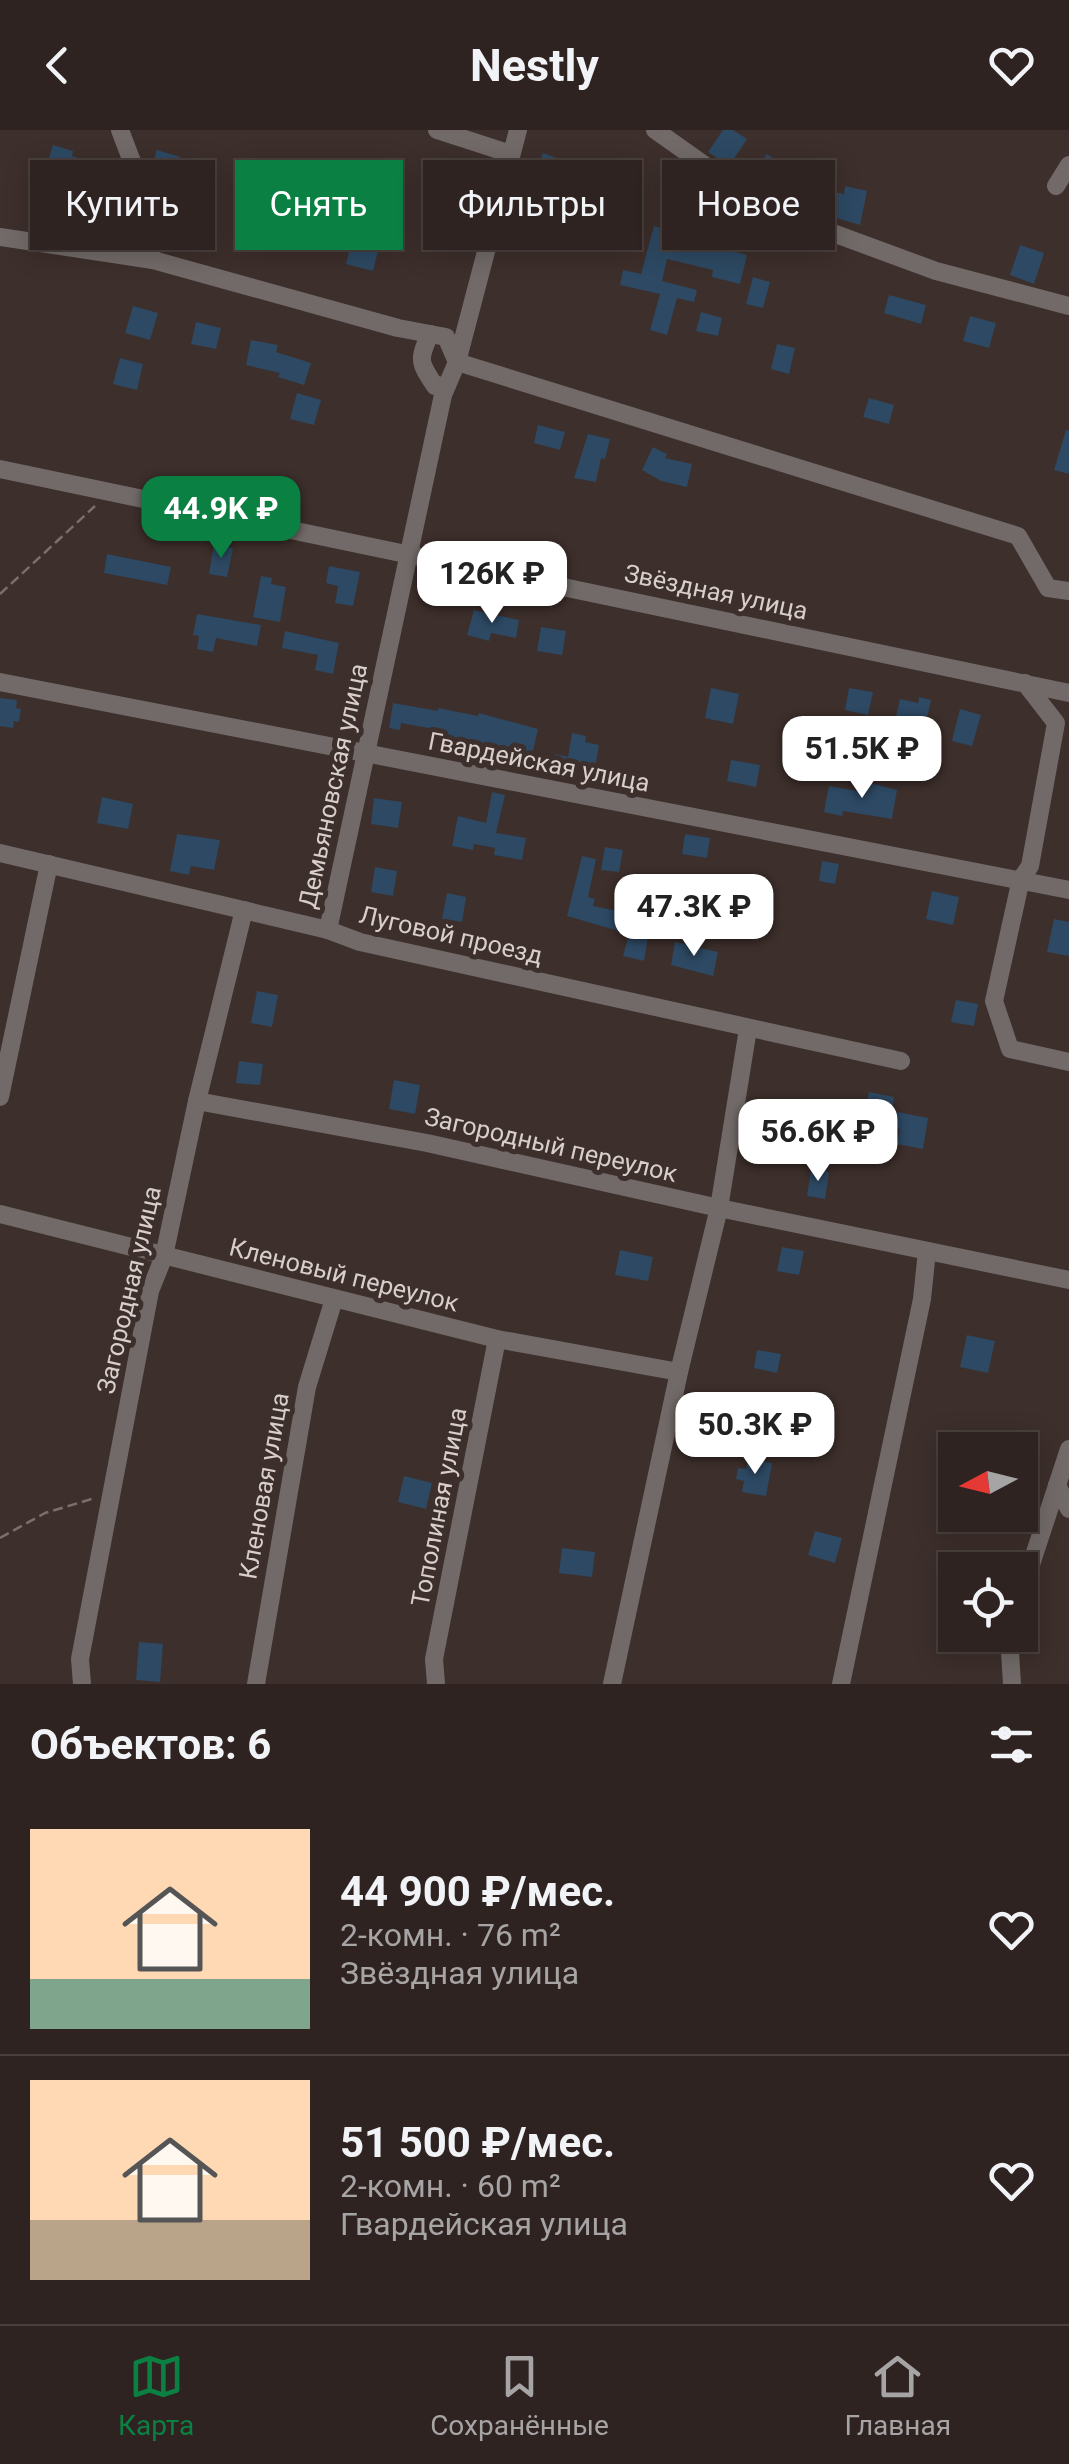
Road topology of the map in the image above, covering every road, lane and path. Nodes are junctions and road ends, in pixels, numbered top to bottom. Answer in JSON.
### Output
{"nodes":[{"id":1,"x":120,"y":130,"type":"edge"},
{"id":2,"x":437,"y":130,"type":"edge"},
{"id":3,"x":518,"y":130,"type":"edge"},
{"id":4,"x":655,"y":130,"type":"edge"},
{"id":5,"x":511,"y":154,"type":"junction"},
{"id":6,"x":1069,"y":165,"type":"edge"},
{"id":7,"x":1056,"y":186,"type":"dead end"},
{"id":8,"x":3,"y":238,"type":"edge"},
{"id":9,"x":152,"y":260,"type":"junction"},
{"id":10,"x":1069,"y":306,"type":"edge"},
{"id":11,"x":430,"y":334,"type":"junction"},
{"id":12,"x":458,"y":362,"type":"junction"},
{"id":13,"x":448,"y":385,"type":"junction"},
{"id":14,"x":0,"y":469,"type":"edge"},
{"id":15,"x":110,"y":491,"type":"junction"},
{"id":16,"x":408,"y":556,"type":"junction"},
{"id":17,"x":1069,"y":592,"type":"edge"},
{"id":18,"x":0,"y":594,"type":"edge"},
{"id":19,"x":0,"y":682,"type":"edge"},
{"id":20,"x":1025,"y":683,"type":"junction"},
{"id":21,"x":1069,"y":693,"type":"edge"},
{"id":22,"x":364,"y":754,"type":"junction"},
{"id":23,"x":0,"y":853,"type":"edge"},
{"id":24,"x":49,"y":864,"type":"junction"},
{"id":25,"x":1021,"y":880,"type":"junction"},
{"id":26,"x":1069,"y":890,"type":"edge"},
{"id":27,"x":244,"y":910,"type":"junction"},
{"id":28,"x":328,"y":930,"type":"junction"},
{"id":29,"x":748,"y":1029,"type":"junction"},
{"id":30,"x":901,"y":1061,"type":"dead end"},
{"id":31,"x":1069,"y":1062,"type":"edge"},
{"id":32,"x":0,"y":1097,"type":"edge"},
{"id":33,"x":197,"y":1101,"type":"junction"},
{"id":34,"x":719,"y":1208,"type":"junction"},
{"id":35,"x":0,"y":1214,"type":"edge"},
{"id":36,"x":927,"y":1251,"type":"junction"},
{"id":37,"x":164,"y":1256,"type":"junction"},
{"id":38,"x":1069,"y":1280,"type":"edge"},
{"id":39,"x":334,"y":1299,"type":"junction"},
{"id":40,"x":497,"y":1339,"type":"junction"},
{"id":41,"x":678,"y":1372,"type":"junction"},
{"id":42,"x":1069,"y":1449,"type":"edge"},
{"id":43,"x":1057,"y":1484,"type":"junction"},
{"id":44,"x":111,"y":1493,"type":"junction"},
{"id":45,"x":1069,"y":1509,"type":"edge"},
{"id":46,"x":0,"y":1538,"type":"edge"},
{"id":47,"x":1035,"y":1552,"type":"edge"},
{"id":48,"x":1009,"y":1652,"type":"edge"},
{"id":49,"x":82,"y":1684,"type":"edge"},
{"id":50,"x":256,"y":1684,"type":"edge"},
{"id":51,"x":436,"y":1684,"type":"edge"},
{"id":52,"x":612,"y":1684,"type":"edge"},
{"id":53,"x":841,"y":1684,"type":"edge"},
{"id":54,"x":1012,"y":1684,"type":"edge"}],
"edges":[{"from":1,"to":9,"type":"street"},
{"from":2,"to":5,"type":"street"},
{"from":3,"to":5,"type":"street","name":"Демьяновская улица"},
{"from":4,"to":10,"type":"street"},
{"from":5,"to":12,"type":"street","name":"Демьяновская улица"},
{"from":6,"to":7,"type":"street"},
{"from":8,"to":9,"type":"street"},
{"from":9,"to":11,"type":"street"},
{"from":11,"to":12,"type":"street"},
{"from":11,"to":13,"type":"street"},
{"from":12,"to":13,"type":"street","name":"Демьяновская улица"},
{"from":12,"to":17,"type":"street"},
{"from":13,"to":16,"type":"street","name":"Демьяновская улица"},
{"from":14,"to":15,"type":"street","name":"Звёздная улица"},
{"from":15,"to":16,"type":"street","name":"Звёздная улица"},
{"from":15,"to":18,"type":"path"},
{"from":16,"to":20,"type":"street","name":"Звёздная улица"},
{"from":16,"to":22,"type":"street","name":"Демьяновская улица"},
{"from":19,"to":22,"type":"street","name":"Гвардейская улица"},
{"from":20,"to":21,"type":"street","name":"Звёздная улица"},
{"from":20,"to":25,"type":"street"},
{"from":22,"to":25,"type":"street","name":"Гвардейская улица"},
{"from":22,"to":28,"type":"street","name":"Демьяновская улица"},
{"from":23,"to":24,"type":"street","name":"Луговой проезд"},
{"from":24,"to":27,"type":"street","name":"Луговой проезд"},
{"from":24,"to":32,"type":"street"},
{"from":25,"to":26,"type":"street","name":"Гвардейская улица"},
{"from":25,"to":31,"type":"street"},
{"from":27,"to":28,"type":"street","name":"Луговой проезд"},
{"from":27,"to":33,"type":"street","name":"Загородная улица"},
{"from":28,"to":29,"type":"street","name":"Луговой проезд"},
{"from":29,"to":30,"type":"street","name":"Луговой проезд"},
{"from":29,"to":34,"type":"street"},
{"from":33,"to":34,"type":"street","name":"Загородный переулок"},
{"from":33,"to":37,"type":"street","name":"Загородная улица"},
{"from":34,"to":36,"type":"street","name":"Загородный переулок"},
{"from":34,"to":41,"type":"street"},
{"from":35,"to":37,"type":"street","name":"Кленовый переулок"},
{"from":36,"to":38,"type":"street","name":"Загородный переулок"},
{"from":36,"to":53,"type":"street"},
{"from":37,"to":39,"type":"street","name":"Кленовый переулок"},
{"from":37,"to":44,"type":"street","name":"Загородная улица"},
{"from":39,"to":40,"type":"street","name":"Кленовый переулок"},
{"from":39,"to":50,"type":"street","name":"Кленовая улица"},
{"from":40,"to":41,"type":"street","name":"Кленовый переулок"},
{"from":40,"to":51,"type":"street","name":"Тополиная улица"},
{"from":41,"to":52,"type":"street"},
{"from":42,"to":43,"type":"street"},
{"from":43,"to":45,"type":"street"},
{"from":43,"to":47,"type":"street"},
{"from":44,"to":46,"type":"path"},
{"from":44,"to":49,"type":"street","name":"Загородная улица"},
{"from":48,"to":54,"type":"street"}]}
